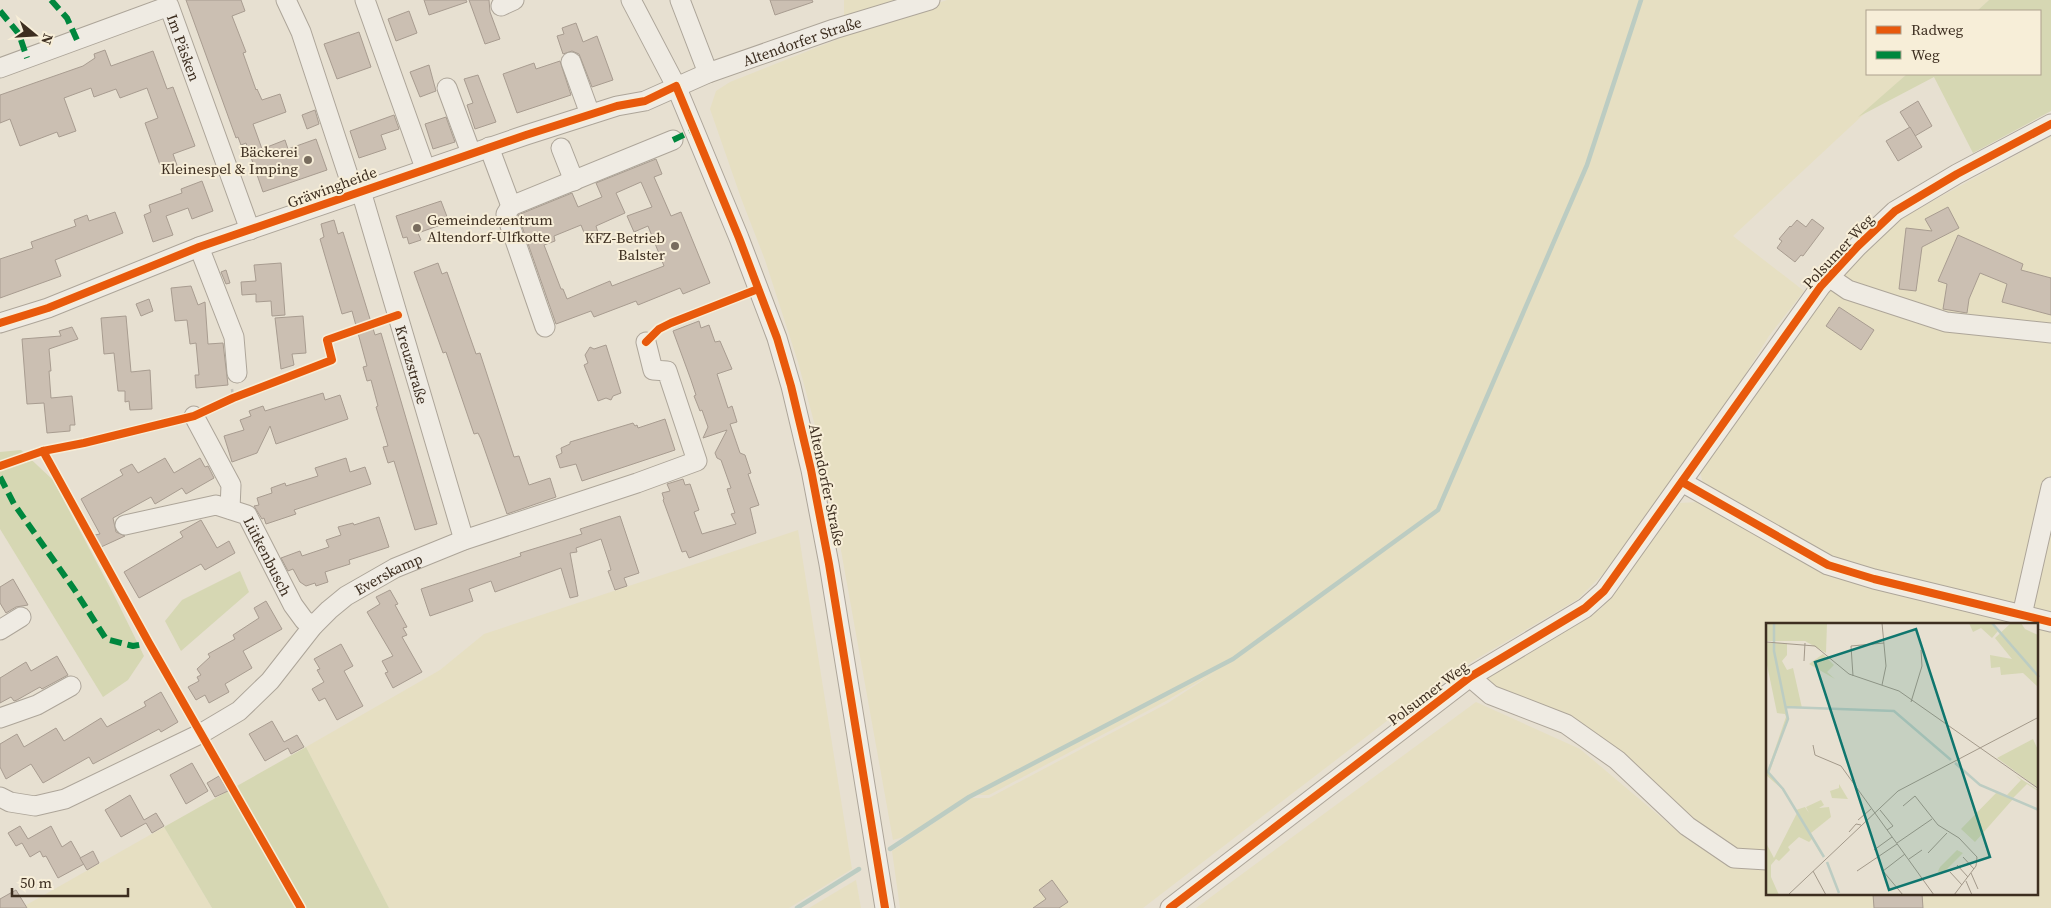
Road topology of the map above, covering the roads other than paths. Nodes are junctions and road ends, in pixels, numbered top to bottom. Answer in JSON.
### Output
{"nodes":[{"id":1,"x":286,"y":0,"type":"edge"},
{"id":2,"x":365,"y":0,"type":"edge"},
{"id":3,"x":631,"y":0,"type":"edge"},
{"id":4,"x":680,"y":0,"type":"edge"},
{"id":5,"x":930,"y":0,"type":"edge"},
{"id":6,"x":571,"y":62,"type":"dead end"},
{"id":7,"x":0,"y":68,"type":"edge"},
{"id":8,"x":708,"y":73,"type":"junction"},
{"id":9,"x":676,"y":86,"type":"junction"},
{"id":10,"x":447,"y":88,"type":"dead end"},
{"id":11,"x":590,"y":114,"type":"junction"},
{"id":12,"x":2051,"y":124,"type":"edge"},
{"id":13,"x":673,"y":140,"type":"dead end"},
{"id":14,"x":489,"y":147,"type":"junction"},
{"id":15,"x":561,"y":148,"type":"dead end"},
{"id":16,"x":471,"y":153,"type":"junction"},
{"id":17,"x":425,"y":168,"type":"junction"},
{"id":18,"x":574,"y":181,"type":"junction"},
{"id":19,"x":358,"y":192,"type":"junction"},
{"id":20,"x":511,"y":206,"type":"junction"},
{"id":21,"x":250,"y":230,"type":"junction"},
{"id":22,"x":199,"y":247,"type":"junction"},
{"id":23,"x":1829,"y":276,"type":"junction"},
{"id":24,"x":0,"y":323,"type":"edge"},
{"id":25,"x":545,"y":327,"type":"dead end"},
{"id":26,"x":2051,"y":334,"type":"edge"},
{"id":27,"x":646,"y":342,"type":"dead end"},
{"id":28,"x":237,"y":373,"type":"dead end"},
{"id":29,"x":194,"y":416,"type":"dead end"},
{"id":30,"x":1682,"y":482,"type":"junction"},
{"id":31,"x":2051,"y":487,"type":"edge"},
{"id":32,"x":230,"y":509,"type":"junction"},
{"id":33,"x":125,"y":526,"type":"dead end"},
{"id":34,"x":464,"y":540,"type":"junction"},
{"id":35,"x":2022,"y":615,"type":"junction"},
{"id":36,"x":21,"y":618,"type":"dead end"},
{"id":37,"x":2051,"y":622,"type":"edge"},
{"id":38,"x":313,"y":626,"type":"junction"},
{"id":39,"x":0,"y":630,"type":"edge"},
{"id":40,"x":1470,"y":677,"type":"junction"},
{"id":41,"x":70,"y":686,"type":"dead end"},
{"id":42,"x":0,"y":718,"type":"edge"},
{"id":43,"x":0,"y":797,"type":"edge"},
{"id":44,"x":1766,"y":860,"type":"edge"},
{"id":45,"x":885,"y":908,"type":"edge"},
{"id":46,"x":1170,"y":908,"type":"edge"}],
"edges":[{"from":1,"to":19,"type":"street","name":"Gräwingheide"},
{"from":2,"to":17,"type":"street"},
{"from":3,"to":9,"type":"street","name":"Altendorfer Straße"},
{"from":4,"to":8,"type":"street"},
{"from":5,"to":8,"type":"street","name":"Altendorfer Straße"},
{"from":6,"to":11,"type":"street"},
{"from":7,"to":21,"type":"street","name":"Im Päsken"},
{"from":8,"to":9,"type":"street","name":"Altendorfer Straße"},
{"from":9,"to":11,"type":"street","name":"Gräwingheide"},
{"from":9,"to":45,"type":"street","name":"Altendorfer Straße"},
{"from":10,"to":16,"type":"street"},
{"from":11,"to":14,"type":"street","name":"Gräwingheide"},
{"from":12,"to":23,"type":"street","name":"Polsumer Weg"},
{"from":13,"to":18,"type":"street"},
{"from":14,"to":16,"type":"street","name":"Gräwingheide"},
{"from":14,"to":20,"type":"street"},
{"from":15,"to":18,"type":"street"},
{"from":16,"to":17,"type":"street","name":"Gräwingheide"},
{"from":17,"to":19,"type":"street","name":"Gräwingheide"},
{"from":18,"to":20,"type":"street"},
{"from":19,"to":21,"type":"street","name":"Gräwingheide"},
{"from":19,"to":34,"type":"street","name":"Kreuzstraße"},
{"from":20,"to":25,"type":"street"},
{"from":21,"to":22,"type":"street","name":"Gräwingheide"},
{"from":22,"to":24,"type":"street","name":"Gräwingheide"},
{"from":22,"to":28,"type":"street"},
{"from":23,"to":26,"type":"street"},
{"from":23,"to":30,"type":"street","name":"Polsumer Weg"},
{"from":27,"to":34,"type":"street","name":"Everskamp"},
{"from":29,"to":32,"type":"street"},
{"from":30,"to":35,"type":"street"},
{"from":30,"to":40,"type":"street","name":"Polsumer Weg"},
{"from":31,"to":35,"type":"street"},
{"from":32,"to":33,"type":"street","name":"Lütkenbusch"},
{"from":32,"to":38,"type":"street","name":"Lütkenbusch"},
{"from":34,"to":38,"type":"street","name":"Everskamp"},
{"from":35,"to":37,"type":"street"},
{"from":36,"to":39,"type":"street"},
{"from":38,"to":43,"type":"street","name":"Everskamp"},
{"from":40,"to":44,"type":"street"},
{"from":40,"to":46,"type":"street","name":"Polsumer Weg"},
{"from":41,"to":42,"type":"street"}]}
